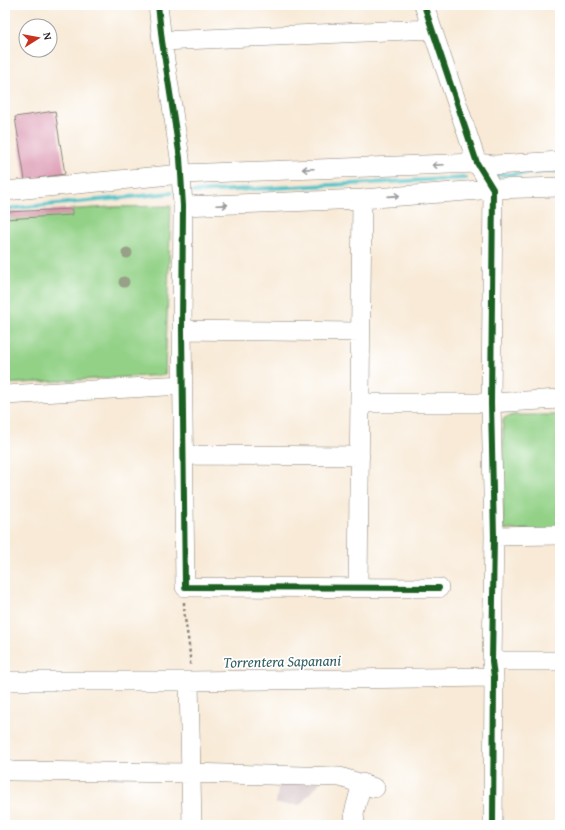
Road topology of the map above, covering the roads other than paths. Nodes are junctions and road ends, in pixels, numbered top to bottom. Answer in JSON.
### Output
{"nodes":[{"id":1,"x":158,"y":5,"type":"edge"},
{"id":2,"x":424,"y":5,"type":"edge"},
{"id":3,"x":431,"y":30,"type":"junction"},
{"id":4,"x":162,"y":41,"type":"junction"},
{"id":5,"x":560,"y":161,"type":"edge"},
{"id":6,"x":477,"y":163,"type":"junction"},
{"id":7,"x":181,"y":174,"type":"junction"},
{"id":8,"x":560,"y":187,"type":"edge"},
{"id":9,"x":493,"y":189,"type":"junction"},
{"id":10,"x":5,"y":191,"type":"edge"},
{"id":11,"x":362,"y":199,"type":"junction"},
{"id":12,"x":184,"y":206,"type":"junction"},
{"id":13,"x":182,"y":330,"type":"junction"},
{"id":14,"x":360,"y":332,"type":"junction"},
{"id":15,"x":183,"y":385,"type":"junction"},
{"id":16,"x":5,"y":395,"type":"edge"},
{"id":17,"x":560,"y":400,"type":"edge"},
{"id":18,"x":360,"y":403,"type":"junction"},
{"id":19,"x":491,"y":403,"type":"junction"},
{"id":20,"x":184,"y":455,"type":"junction"},
{"id":21,"x":360,"y":456,"type":"junction"},
{"id":22,"x":560,"y":535,"type":"edge"},
{"id":23,"x":494,"y":536,"type":"junction"},
{"id":24,"x":358,"y":587,"type":"junction"},
{"id":25,"x":439,"y":588,"type":"dead end"},
{"id":26,"x":560,"y":661,"type":"edge"},
{"id":27,"x":493,"y":669,"type":"junction"},
{"id":28,"x":5,"y":681,"type":"edge"},
{"id":29,"x":190,"y":681,"type":"junction"},
{"id":30,"x":5,"y":770,"type":"edge"},
{"id":31,"x":191,"y":773,"type":"junction"},
{"id":32,"x":192,"y":825,"type":"edge"},
{"id":33,"x":355,"y":825,"type":"edge"},
{"id":34,"x":493,"y":825,"type":"edge"}],
"edges":[{"from":1,"to":4,"type":"street"},
{"from":2,"to":3,"type":"street"},
{"from":3,"to":4,"type":"street"},
{"from":3,"to":6,"type":"street"},
{"from":4,"to":7,"type":"street"},
{"from":5,"to":6,"type":"street"},
{"from":6,"to":7,"type":"street","one_way":true},
{"from":6,"to":9,"type":"street"},
{"from":7,"to":10,"type":"street"},
{"from":7,"to":12,"type":"street"},
{"from":8,"to":9,"type":"street"},
{"from":11,"to":9,"type":"street","one_way":true},
{"from":9,"to":19,"type":"street"},
{"from":12,"to":11,"type":"street","one_way":true},
{"from":11,"to":14,"type":"street"},
{"from":12,"to":13,"type":"street"},
{"from":13,"to":14,"type":"street"},
{"from":13,"to":15,"type":"street"},
{"from":14,"to":18,"type":"street"},
{"from":15,"to":16,"type":"street"},
{"from":15,"to":20,"type":"street"},
{"from":17,"to":19,"type":"street"},
{"from":18,"to":19,"type":"street"},
{"from":18,"to":21,"type":"street"},
{"from":19,"to":23,"type":"street"},
{"from":20,"to":21,"type":"street"},
{"from":20,"to":24,"type":"street"},
{"from":21,"to":24,"type":"street"},
{"from":22,"to":23,"type":"street"},
{"from":23,"to":27,"type":"street"},
{"from":24,"to":25,"type":"street"},
{"from":26,"to":27,"type":"street"},
{"from":27,"to":29,"type":"street"},
{"from":27,"to":34,"type":"street"},
{"from":28,"to":29,"type":"street"},
{"from":29,"to":31,"type":"street"},
{"from":30,"to":31,"type":"street"},
{"from":31,"to":32,"type":"street"},
{"from":31,"to":33,"type":"street"}]}
